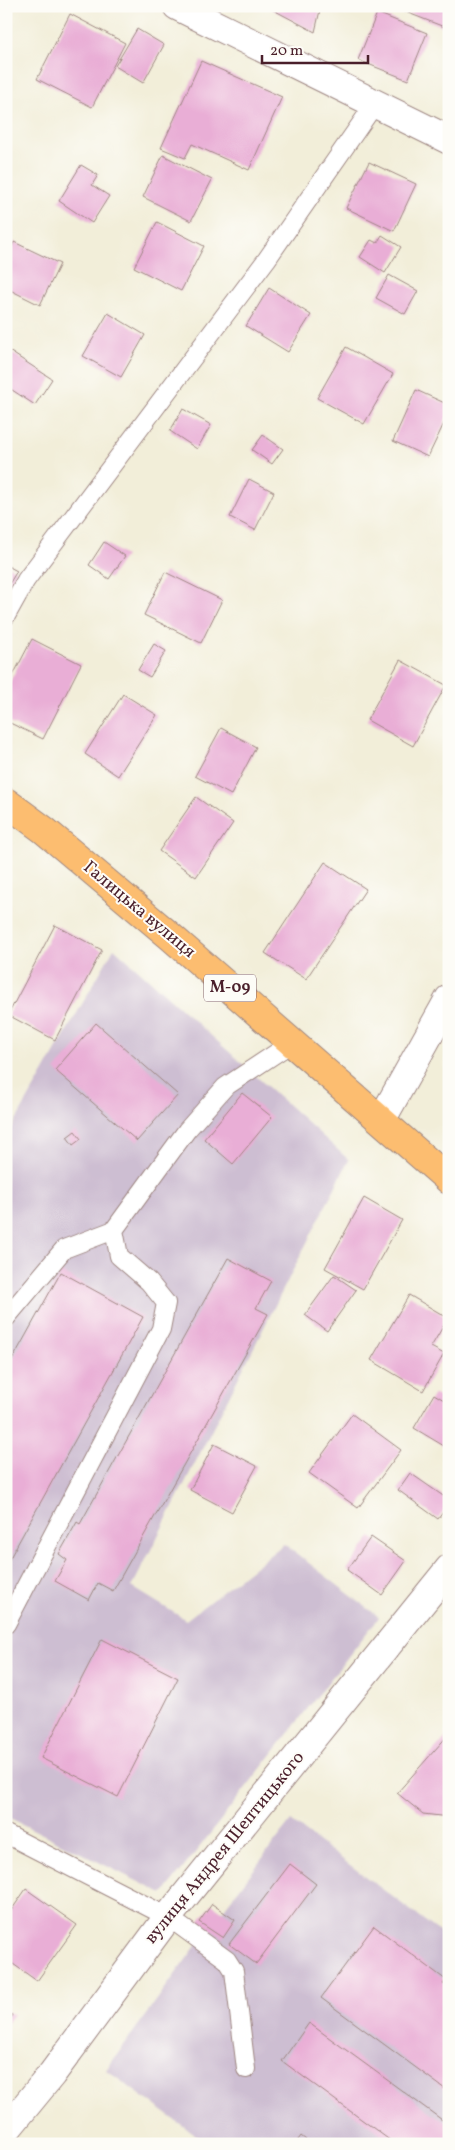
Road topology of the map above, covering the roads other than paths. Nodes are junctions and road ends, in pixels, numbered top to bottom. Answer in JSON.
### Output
{"nodes":[{"id":1,"x":178,"y":6,"type":"edge"},
{"id":2,"x":374,"y":105,"type":"junction"},
{"id":3,"x":449,"y":140,"type":"edge"},
{"id":4,"x":6,"y":616,"type":"edge"},
{"id":5,"x":6,"y":802,"type":"edge"},
{"id":6,"x":449,"y":999,"type":"edge"},
{"id":7,"x":293,"y":1042,"type":"junction"},
{"id":8,"x":382,"y":1119,"type":"junction"},
{"id":9,"x":449,"y":1180,"type":"edge"},
{"id":10,"x":114,"y":1230,"type":"junction"},
{"id":11,"x":6,"y":1318,"type":"edge"},
{"id":12,"x":449,"y":1569,"type":"edge"},
{"id":13,"x":6,"y":1624,"type":"edge"},
{"id":14,"x":6,"y":1834,"type":"edge"},
{"id":15,"x":168,"y":1917,"type":"junction"},
{"id":16,"x":246,"y":2069,"type":"dead end"},
{"id":17,"x":6,"y":2130,"type":"edge"}],
"edges":[{"from":1,"to":2,"type":"street"},
{"from":2,"to":3,"type":"street"},
{"from":2,"to":4,"type":"lane"},
{"from":5,"to":7,"type":"main road","name":"Галицька вулиця","number":"М-09"},
{"from":6,"to":8,"type":"street"},
{"from":7,"to":8,"type":"main road","name":"Галицька вулиця","number":"М-09"},
{"from":7,"to":10,"type":"lane"},
{"from":8,"to":9,"type":"main road","name":"Галицька вулиця","number":"М-09"},
{"from":10,"to":11,"type":"lane"},
{"from":10,"to":13,"type":"lane"},
{"from":12,"to":15,"type":"street","name":"вулиця Андрея Шептицького"},
{"from":14,"to":15,"type":"lane"},
{"from":15,"to":16,"type":"lane"},
{"from":15,"to":17,"type":"street","name":"вулиця Андрея Шептицького"}]}
